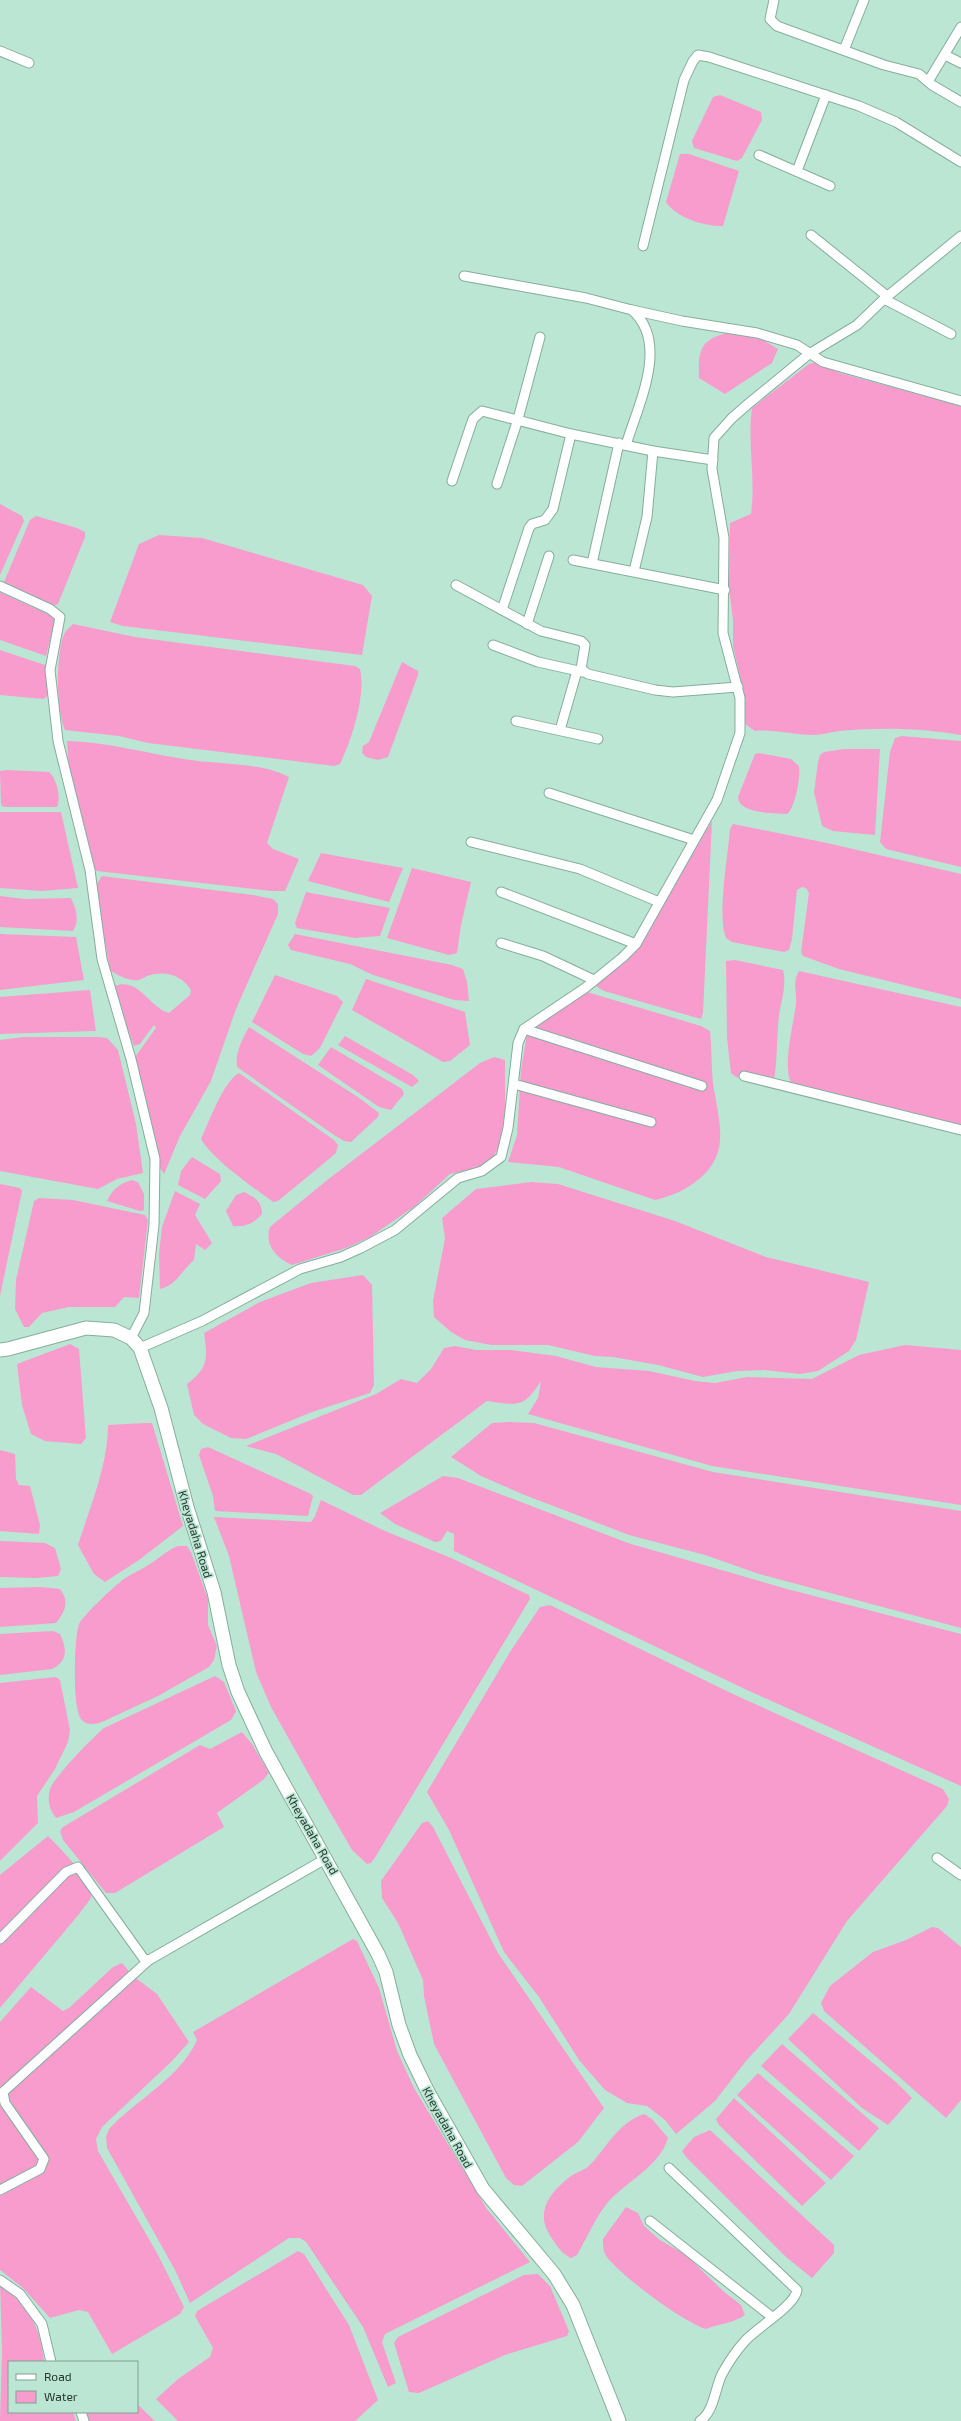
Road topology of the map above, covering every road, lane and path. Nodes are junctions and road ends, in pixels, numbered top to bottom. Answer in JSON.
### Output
{"nodes":[{"id":1,"x":774,"y":0,"type":"edge"},
{"id":2,"x":864,"y":0,"type":"edge"},
{"id":3,"x":961,"y":27,"type":"edge"},
{"id":4,"x":844,"y":50,"type":"junction"},
{"id":5,"x":0,"y":51,"type":"edge"},
{"id":6,"x":945,"y":55,"type":"junction"},
{"id":7,"x":29,"y":63,"type":"dead end"},
{"id":8,"x":961,"y":63,"type":"edge"},
{"id":9,"x":929,"y":80,"type":"junction"},
{"id":10,"x":826,"y":95,"type":"junction"},
{"id":11,"x":961,"y":102,"type":"edge"},
{"id":12,"x":759,"y":155,"type":"dead end"},
{"id":13,"x":961,"y":162,"type":"edge"},
{"id":14,"x":797,"y":172,"type":"junction"},
{"id":15,"x":830,"y":186,"type":"dead end"},
{"id":16,"x":811,"y":235,"type":"dead end"},
{"id":17,"x":961,"y":236,"type":"edge"},
{"id":18,"x":643,"y":246,"type":"dead end"},
{"id":19,"x":464,"y":276,"type":"dead end"},
{"id":20,"x":886,"y":297,"type":"junction"},
{"id":21,"x":632,"y":310,"type":"junction"},
{"id":22,"x":951,"y":334,"type":"dead end"},
{"id":23,"x":540,"y":337,"type":"dead end"},
{"id":24,"x":809,"y":354,"type":"junction"},
{"id":25,"x":961,"y":401,"type":"edge"},
{"id":26,"x":518,"y":419,"type":"junction"},
{"id":27,"x":571,"y":434,"type":"junction"},
{"id":28,"x":623,"y":444,"type":"junction"},
{"id":29,"x":653,"y":451,"type":"junction"},
{"id":30,"x":713,"y":460,"type":"junction"},
{"id":31,"x":452,"y":481,"type":"dead end"},
{"id":32,"x":498,"y":484,"type":"dead end"},
{"id":33,"x":549,"y":556,"type":"dead end"},
{"id":34,"x":593,"y":558,"type":"dead end"},
{"id":35,"x":573,"y":560,"type":"dead end"},
{"id":36,"x":635,"y":567,"type":"dead end"},
{"id":37,"x":456,"y":585,"type":"dead end"},
{"id":38,"x":0,"y":586,"type":"edge"},
{"id":39,"x":725,"y":590,"type":"junction"},
{"id":40,"x":502,"y":610,"type":"junction"},
{"id":41,"x":527,"y":624,"type":"junction"},
{"id":42,"x":493,"y":645,"type":"dead end"},
{"id":43,"x":580,"y":672,"type":"junction"},
{"id":44,"x":738,"y":687,"type":"junction"},
{"id":45,"x":516,"y":722,"type":"dead end"},
{"id":46,"x":560,"y":730,"type":"junction"},
{"id":47,"x":598,"y":739,"type":"dead end"},
{"id":48,"x":549,"y":793,"type":"dead end"},
{"id":49,"x":694,"y":840,"type":"junction"},
{"id":50,"x":471,"y":842,"type":"dead end"},
{"id":51,"x":501,"y":892,"type":"dead end"},
{"id":52,"x":659,"y":902,"type":"junction"},
{"id":53,"x":501,"y":943,"type":"dead end"},
{"id":54,"x":636,"y":944,"type":"junction"},
{"id":55,"x":594,"y":980,"type":"junction"},
{"id":56,"x":524,"y":1029,"type":"junction"},
{"id":57,"x":744,"y":1076,"type":"dead end"},
{"id":58,"x":514,"y":1084,"type":"junction"},
{"id":59,"x":702,"y":1086,"type":"dead end"},
{"id":60,"x":651,"y":1122,"type":"dead end"},
{"id":61,"x":961,"y":1130,"type":"edge"},
{"id":62,"x":136,"y":1330,"type":"junction"},
{"id":63,"x":144,"y":1346,"type":"junction"},
{"id":64,"x":0,"y":1350,"type":"edge"},
{"id":65,"x":327,"y":1858,"type":"junction"},
{"id":66,"x":937,"y":1858,"type":"dead end"},
{"id":67,"x":961,"y":1875,"type":"edge"},
{"id":68,"x":0,"y":1939,"type":"edge"},
{"id":69,"x":149,"y":1960,"type":"junction"},
{"id":70,"x":669,"y":2168,"type":"dead end"},
{"id":71,"x":0,"y":2190,"type":"edge"},
{"id":72,"x":650,"y":2221,"type":"dead end"},
{"id":73,"x":0,"y":2280,"type":"edge"},
{"id":74,"x":772,"y":2317,"type":"junction"},
{"id":75,"x":51,"y":2361,"type":"edge"},
{"id":76,"x":619,"y":2421,"type":"edge"},
{"id":77,"x":700,"y":2421,"type":"edge"}],
"edges":[{"from":1,"to":4,"type":"street"},
{"from":2,"to":4,"type":"street"},
{"from":3,"to":6,"type":"street"},
{"from":4,"to":9,"type":"street"},
{"from":5,"to":7,"type":"street"},
{"from":6,"to":8,"type":"street"},
{"from":6,"to":9,"type":"street"},
{"from":9,"to":11,"type":"street"},
{"from":10,"to":13,"type":"street"},
{"from":10,"to":14,"type":"street"},
{"from":10,"to":18,"type":"street"},
{"from":12,"to":14,"type":"street"},
{"from":14,"to":15,"type":"street"},
{"from":16,"to":20,"type":"street"},
{"from":17,"to":20,"type":"street"},
{"from":19,"to":21,"type":"street"},
{"from":20,"to":22,"type":"street"},
{"from":20,"to":24,"type":"street"},
{"from":21,"to":24,"type":"street"},
{"from":21,"to":28,"type":"street"},
{"from":23,"to":26,"type":"street"},
{"from":24,"to":25,"type":"street"},
{"from":24,"to":30,"type":"street"},
{"from":26,"to":27,"type":"street"},
{"from":26,"to":31,"type":"street"},
{"from":26,"to":32,"type":"street"},
{"from":27,"to":28,"type":"street"},
{"from":27,"to":40,"type":"street"},
{"from":28,"to":29,"type":"street"},
{"from":28,"to":34,"type":"street"},
{"from":29,"to":30,"type":"street"},
{"from":29,"to":36,"type":"street"},
{"from":30,"to":39,"type":"street"},
{"from":33,"to":41,"type":"street"},
{"from":35,"to":39,"type":"street"},
{"from":37,"to":40,"type":"street"},
{"from":38,"to":62,"type":"street"},
{"from":39,"to":44,"type":"street"},
{"from":40,"to":41,"type":"street"},
{"from":41,"to":43,"type":"street"},
{"from":42,"to":43,"type":"street"},
{"from":43,"to":44,"type":"street"},
{"from":43,"to":46,"type":"street"},
{"from":44,"to":49,"type":"street"},
{"from":45,"to":46,"type":"street"},
{"from":46,"to":47,"type":"street"},
{"from":48,"to":49,"type":"street"},
{"from":49,"to":52,"type":"street"},
{"from":50,"to":52,"type":"street"},
{"from":51,"to":54,"type":"street"},
{"from":52,"to":54,"type":"street"},
{"from":53,"to":55,"type":"street"},
{"from":54,"to":55,"type":"street"},
{"from":55,"to":56,"type":"street"},
{"from":56,"to":58,"type":"street"},
{"from":56,"to":59,"type":"street"},
{"from":57,"to":61,"type":"street"},
{"from":58,"to":60,"type":"street"},
{"from":58,"to":63,"type":"street"},
{"from":62,"to":63,"type":"main road","name":"Kheyadaha Road"},
{"from":62,"to":64,"type":"main road","name":"Kheyadaha Road"},
{"from":63,"to":65,"type":"main road","name":"Kheyadaha Road"},
{"from":65,"to":69,"type":"street"},
{"from":65,"to":76,"type":"main road","name":"Kheyadaha Road"},
{"from":66,"to":67,"type":"street"},
{"from":68,"to":69,"type":"street"},
{"from":69,"to":71,"type":"street"},
{"from":70,"to":74,"type":"street"},
{"from":72,"to":74,"type":"street"},
{"from":73,"to":75,"type":"street"},
{"from":74,"to":77,"type":"street"}]}
